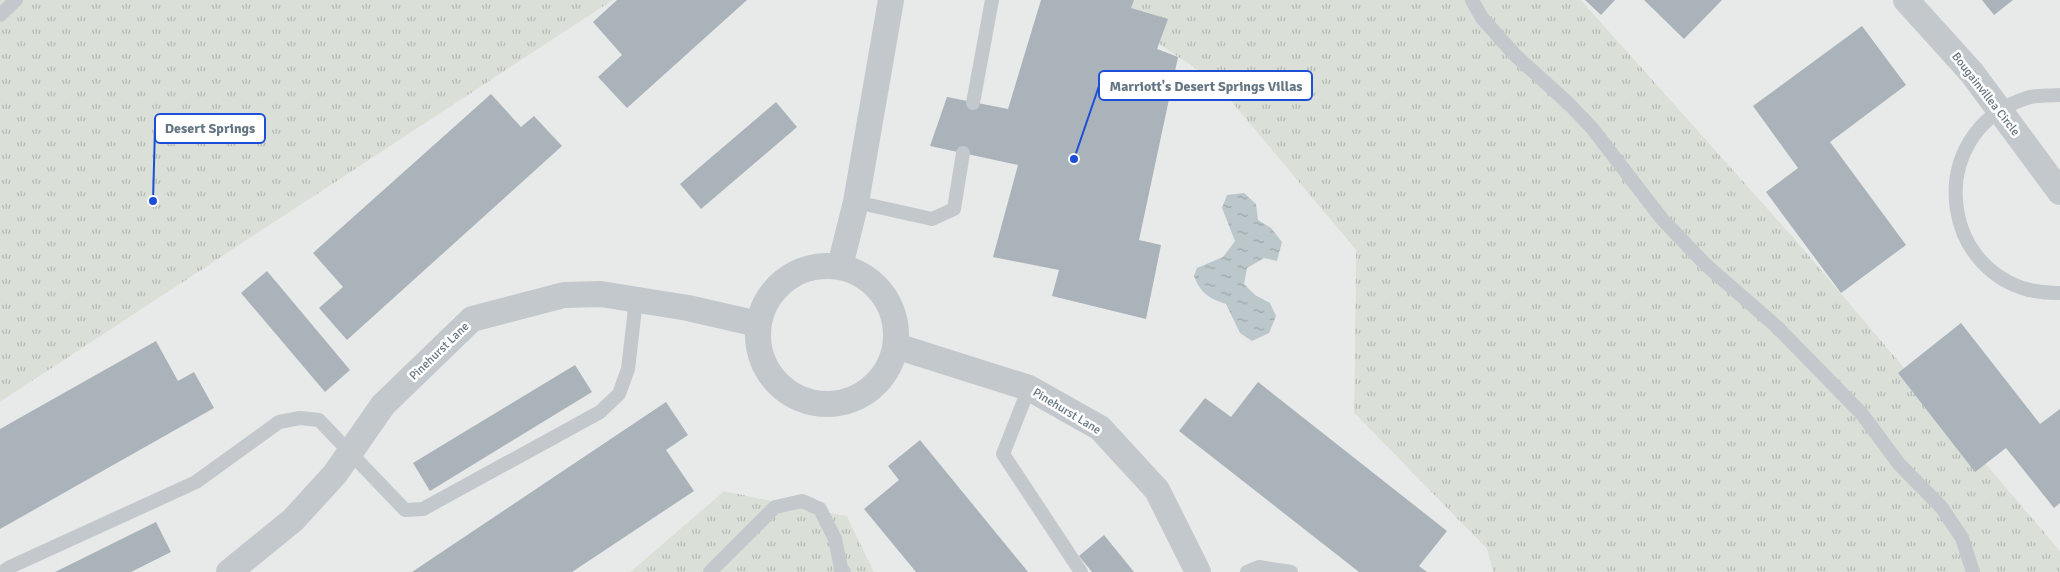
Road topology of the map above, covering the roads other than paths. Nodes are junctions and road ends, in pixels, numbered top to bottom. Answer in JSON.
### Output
{"nodes":[{"id":1,"x":16,"y":0,"type":"edge"},
{"id":2,"x":891,"y":0,"type":"edge"},
{"id":3,"x":992,"y":0,"type":"edge"},
{"id":4,"x":1472,"y":0,"type":"edge"},
{"id":5,"x":1906,"y":0,"type":"edge"},
{"id":6,"x":0,"y":15,"type":"edge"},
{"id":7,"x":2060,"y":95,"type":"edge"},
{"id":8,"x":973,"y":102,"type":"dead end"},
{"id":9,"x":2000,"y":111,"type":"junction"},
{"id":10,"x":963,"y":153,"type":"dead end"},
{"id":11,"x":2060,"y":192,"type":"edge"},
{"id":12,"x":856,"y":202,"type":"junction"},
{"id":13,"x":840,"y":266,"type":"junction"},
{"id":14,"x":2060,"y":293,"type":"edge"},
{"id":15,"x":636,"y":300,"type":"junction"},
{"id":16,"x":758,"y":324,"type":"junction"},
{"id":17,"x":896,"y":346,"type":"junction"},
{"id":18,"x":1029,"y":388,"type":"junction"},
{"id":19,"x":350,"y":452,"type":"junction"},
{"id":20,"x":3,"y":572,"type":"edge"},
{"id":21,"x":229,"y":572,"type":"edge"},
{"id":22,"x":710,"y":572,"type":"edge"},
{"id":23,"x":844,"y":572,"type":"edge"},
{"id":24,"x":1081,"y":572,"type":"edge"},
{"id":25,"x":1198,"y":572,"type":"edge"},
{"id":26,"x":1247,"y":572,"type":"edge"},
{"id":27,"x":1291,"y":572,"type":"edge"},
{"id":28,"x":1973,"y":572,"type":"edge"}],
"edges":[{"from":1,"to":6,"type":"lane"},
{"from":2,"to":12,"type":"street"},
{"from":3,"to":8,"type":"lane"},
{"from":4,"to":28,"type":"lane"},
{"from":5,"to":9,"type":"street","name":"Bougainvillea Circle"},
{"from":7,"to":9,"type":"lane"},
{"from":9,"to":11,"type":"street","name":"Bougainvillea Circle"},
{"from":9,"to":14,"type":"lane"},
{"from":10,"to":12,"type":"lane"},
{"from":12,"to":13,"type":"street"},
{"from":13,"to":16,"type":"street"},
{"from":13,"to":17,"type":"street"},
{"from":15,"to":16,"type":"street","name":"Pinehurst Lane"},
{"from":15,"to":19,"type":"street","name":"Pinehurst Lane"},
{"from":15,"to":19,"type":"lane"},
{"from":16,"to":17,"type":"street"},
{"from":17,"to":18,"type":"street","name":"Pinehurst Lane"},
{"from":18,"to":24,"type":"lane"},
{"from":18,"to":25,"type":"street","name":"Pinehurst Lane"},
{"from":19,"to":20,"type":"lane"},
{"from":19,"to":21,"type":"street","name":"Pinehurst Lane"},
{"from":22,"to":23,"type":"lane"},
{"from":26,"to":27,"type":"lane"}]}
